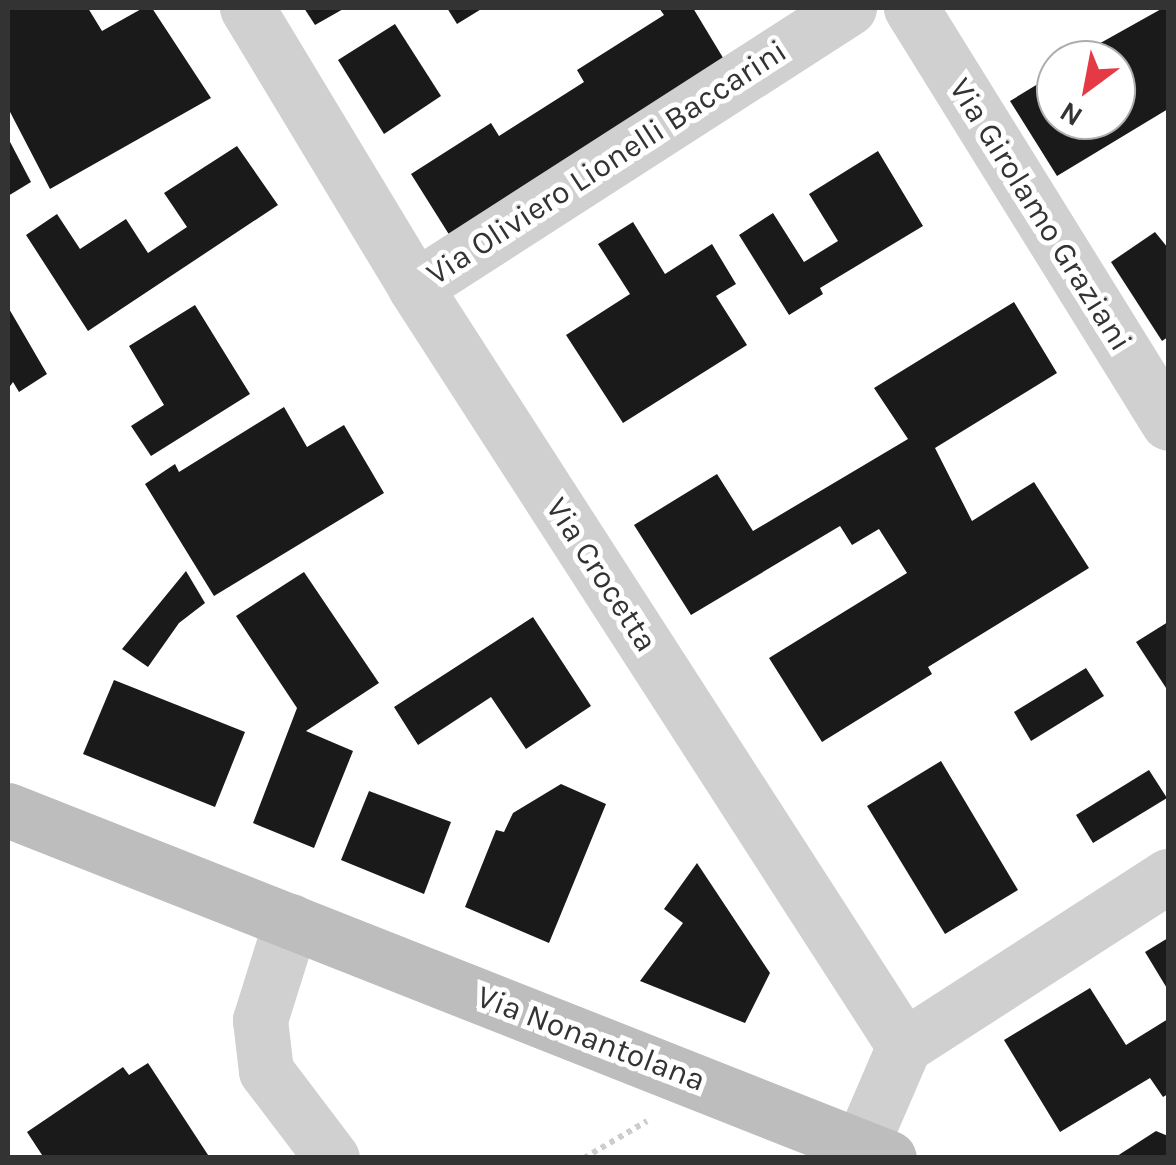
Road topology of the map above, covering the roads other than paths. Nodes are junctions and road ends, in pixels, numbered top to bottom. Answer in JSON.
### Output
{"nodes":[{"id":1,"x":247,"y":8,"type":"edge"},
{"id":2,"x":849,"y":8,"type":"edge"},
{"id":3,"x":910,"y":8,"type":"edge"},
{"id":4,"x":415,"y":287,"type":"junction"},
{"id":5,"x":1168,"y":422,"type":"edge"},
{"id":6,"x":8,"y":810,"type":"edge"},
{"id":7,"x":1168,"y":876,"type":"edge"},
{"id":8,"x":292,"y":922,"type":"junction"},
{"id":9,"x":904,"y":1046,"type":"junction"},
{"id":10,"x":875,"y":1152,"type":"edge"},
{"id":11,"x":332,"y":1158,"type":"edge"}],
"edges":[{"from":1,"to":4,"type":"street","name":"Via Crocetta"},
{"from":2,"to":4,"type":"street","name":"Via Oliviero Lionelli Baccarini"},
{"from":3,"to":5,"type":"street","name":"Via Girolamo Graziani"},
{"from":4,"to":9,"type":"street","name":"Via Crocetta"},
{"from":6,"to":8,"type":"street","name":"Via Nonantolana"},
{"from":7,"to":9,"type":"street"},
{"from":8,"to":10,"type":"street","name":"Via Nonantolana"},
{"from":8,"to":11,"type":"street"},
{"from":9,"to":10,"type":"street"}]}
